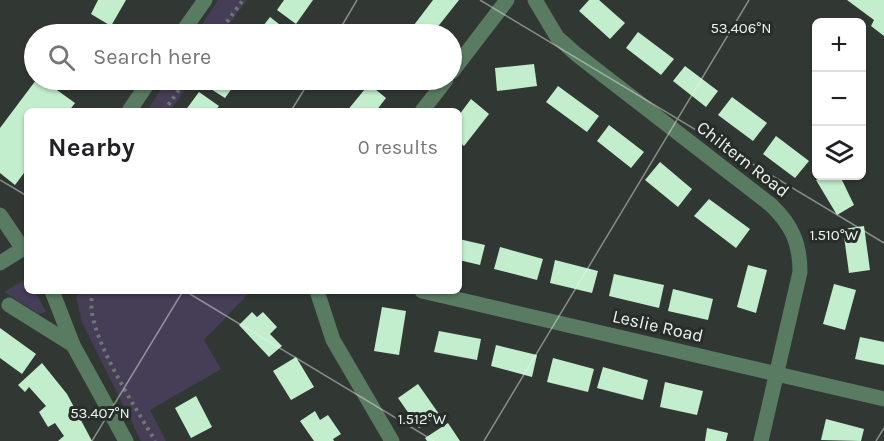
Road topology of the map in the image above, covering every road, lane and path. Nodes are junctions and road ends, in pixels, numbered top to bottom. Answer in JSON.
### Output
{"nodes":[{"id":1,"x":205,"y":0,"type":"edge"},
{"id":2,"x":243,"y":0,"type":"edge"},
{"id":3,"x":507,"y":0,"type":"edge"},
{"id":4,"x":535,"y":0,"type":"edge"},
{"id":5,"x":188,"y":24,"type":"edge"},
{"id":6,"x":225,"y":24,"type":"edge"},
{"id":7,"x":462,"y":59,"type":"edge"},
{"id":8,"x":143,"y":90,"type":"edge"},
{"id":9,"x":179,"y":90,"type":"edge"},
{"id":10,"x":438,"y":90,"type":"edge"},
{"id":11,"x":131,"y":108,"type":"edge"},
{"id":12,"x":166,"y":108,"type":"edge"},
{"id":13,"x":424,"y":108,"type":"edge"},
{"id":14,"x":0,"y":214,"type":"edge"},
{"id":15,"x":24,"y":246,"type":"edge"},
{"id":16,"x":24,"y":248,"type":"edge"},
{"id":17,"x":0,"y":263,"type":"edge"},
{"id":18,"x":53,"y":294,"type":"edge"},
{"id":19,"x":93,"y":294,"type":"edge"},
{"id":20,"x":318,"y":294,"type":"edge"},
{"id":21,"x":435,"y":294,"type":"edge"},
{"id":22,"x":9,"y":305,"type":"dead end"},
{"id":23,"x":73,"y":345,"type":"junction"},
{"id":24,"x":777,"y":374,"type":"junction"},
{"id":25,"x":884,"y":399,"type":"edge"},
{"id":26,"x":126,"y":441,"type":"edge"},
{"id":27,"x":155,"y":441,"type":"edge"},
{"id":28,"x":392,"y":441,"type":"edge"},
{"id":29,"x":761,"y":441,"type":"edge"}],
"edges":[{"from":1,"to":5,"type":"street"},
{"from":2,"to":6,"type":"path"},
{"from":3,"to":7,"type":"street"},
{"from":4,"to":24,"type":"street","name":"Chiltern Road"},
{"from":8,"to":11,"type":"street"},
{"from":9,"to":12,"type":"path"},
{"from":10,"to":13,"type":"street"},
{"from":14,"to":15,"type":"street"},
{"from":16,"to":17,"type":"street"},
{"from":18,"to":23,"type":"street"},
{"from":19,"to":27,"type":"path"},
{"from":20,"to":28,"type":"street"},
{"from":21,"to":24,"type":"street","name":"Leslie Road"},
{"from":22,"to":23,"type":"street"},
{"from":23,"to":26,"type":"street"},
{"from":24,"to":25,"type":"street","name":"Leslie Road"},
{"from":24,"to":29,"type":"street","name":"Chiltern Road"}]}
